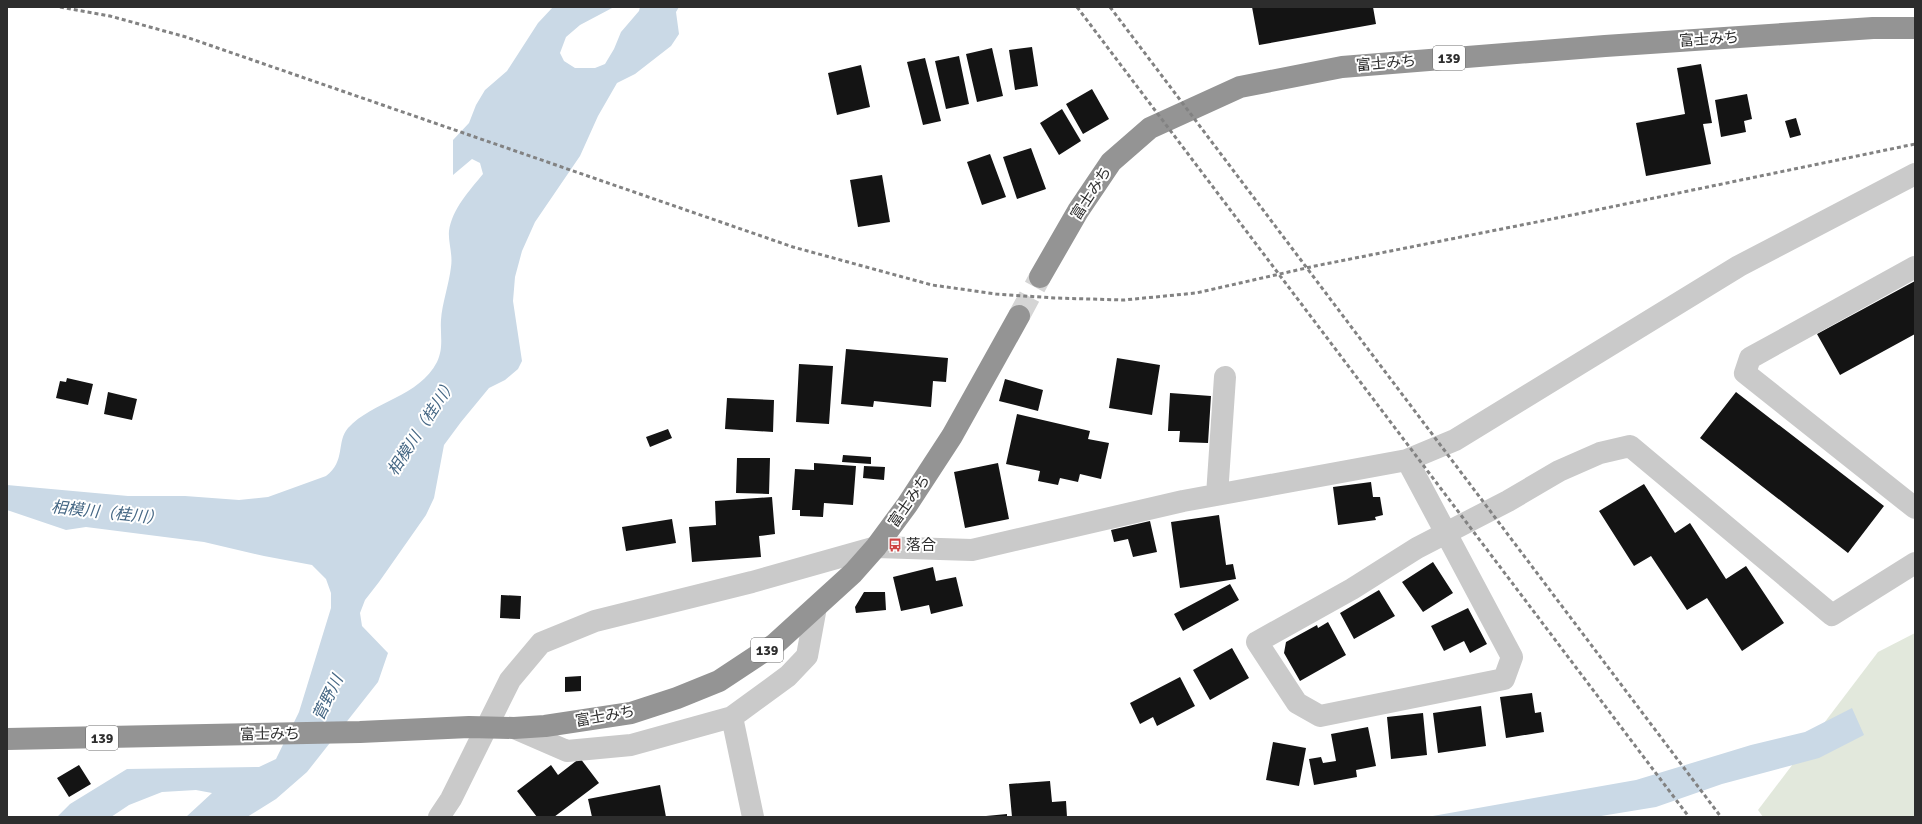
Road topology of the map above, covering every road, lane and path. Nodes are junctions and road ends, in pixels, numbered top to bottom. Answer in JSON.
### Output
{"nodes":[{"id":1,"x":1915,"y":28,"type":"edge"},
{"id":2,"x":1915,"y":174,"type":"edge"},
{"id":3,"x":1915,"y":268,"type":"edge"},
{"id":4,"x":1040,"y":277,"type":"tunnel mouth"},
{"id":5,"x":1019,"y":316,"type":"tunnel mouth"},
{"id":6,"x":1225,"y":377,"type":"dead end"},
{"id":7,"x":1407,"y":460,"type":"junction"},
{"id":8,"x":1217,"y":495,"type":"junction"},
{"id":9,"x":1915,"y":508,"type":"edge"},
{"id":10,"x":1446,"y":533,"type":"junction"},
{"id":11,"x":876,"y":546,"type":"junction"},
{"id":12,"x":1915,"y":563,"type":"edge"},
{"id":13,"x":816,"y":607,"type":"junction"},
{"id":14,"x":732,"y":717,"type":"junction"},
{"id":15,"x":486,"y":727,"type":"junction"},
{"id":16,"x":514,"y":728,"type":"junction"},
{"id":17,"x":7,"y":739,"type":"edge"},
{"id":18,"x":439,"y":817,"type":"edge"},
{"id":19,"x":753,"y":817,"type":"edge"}],
"edges":[{"from":1,"to":4,"type":"highway","name":"富士みち","number":"139"},
{"from":2,"to":7,"type":"street"},
{"from":3,"to":9,"type":"street"},
{"from":5,"to":11,"type":"highway","name":"富士みち","number":"139"},
{"from":6,"to":8,"type":"street"},
{"from":7,"to":8,"type":"street"},
{"from":7,"to":10,"type":"street"},
{"from":8,"to":11,"type":"street"},
{"from":10,"to":10,"type":"street"},
{"from":10,"to":12,"type":"street"},
{"from":11,"to":13,"type":"highway","name":"富士みち","number":"139"},
{"from":11,"to":15,"type":"street"},
{"from":13,"to":14,"type":"street"},
{"from":13,"to":16,"type":"highway","name":"富士みち","number":"139"},
{"from":14,"to":16,"type":"street"},
{"from":14,"to":19,"type":"street"},
{"from":15,"to":16,"type":"highway","name":"富士みち","number":"139"},
{"from":15,"to":17,"type":"highway","name":"富士みち","number":"139"},
{"from":15,"to":18,"type":"street"}]}
